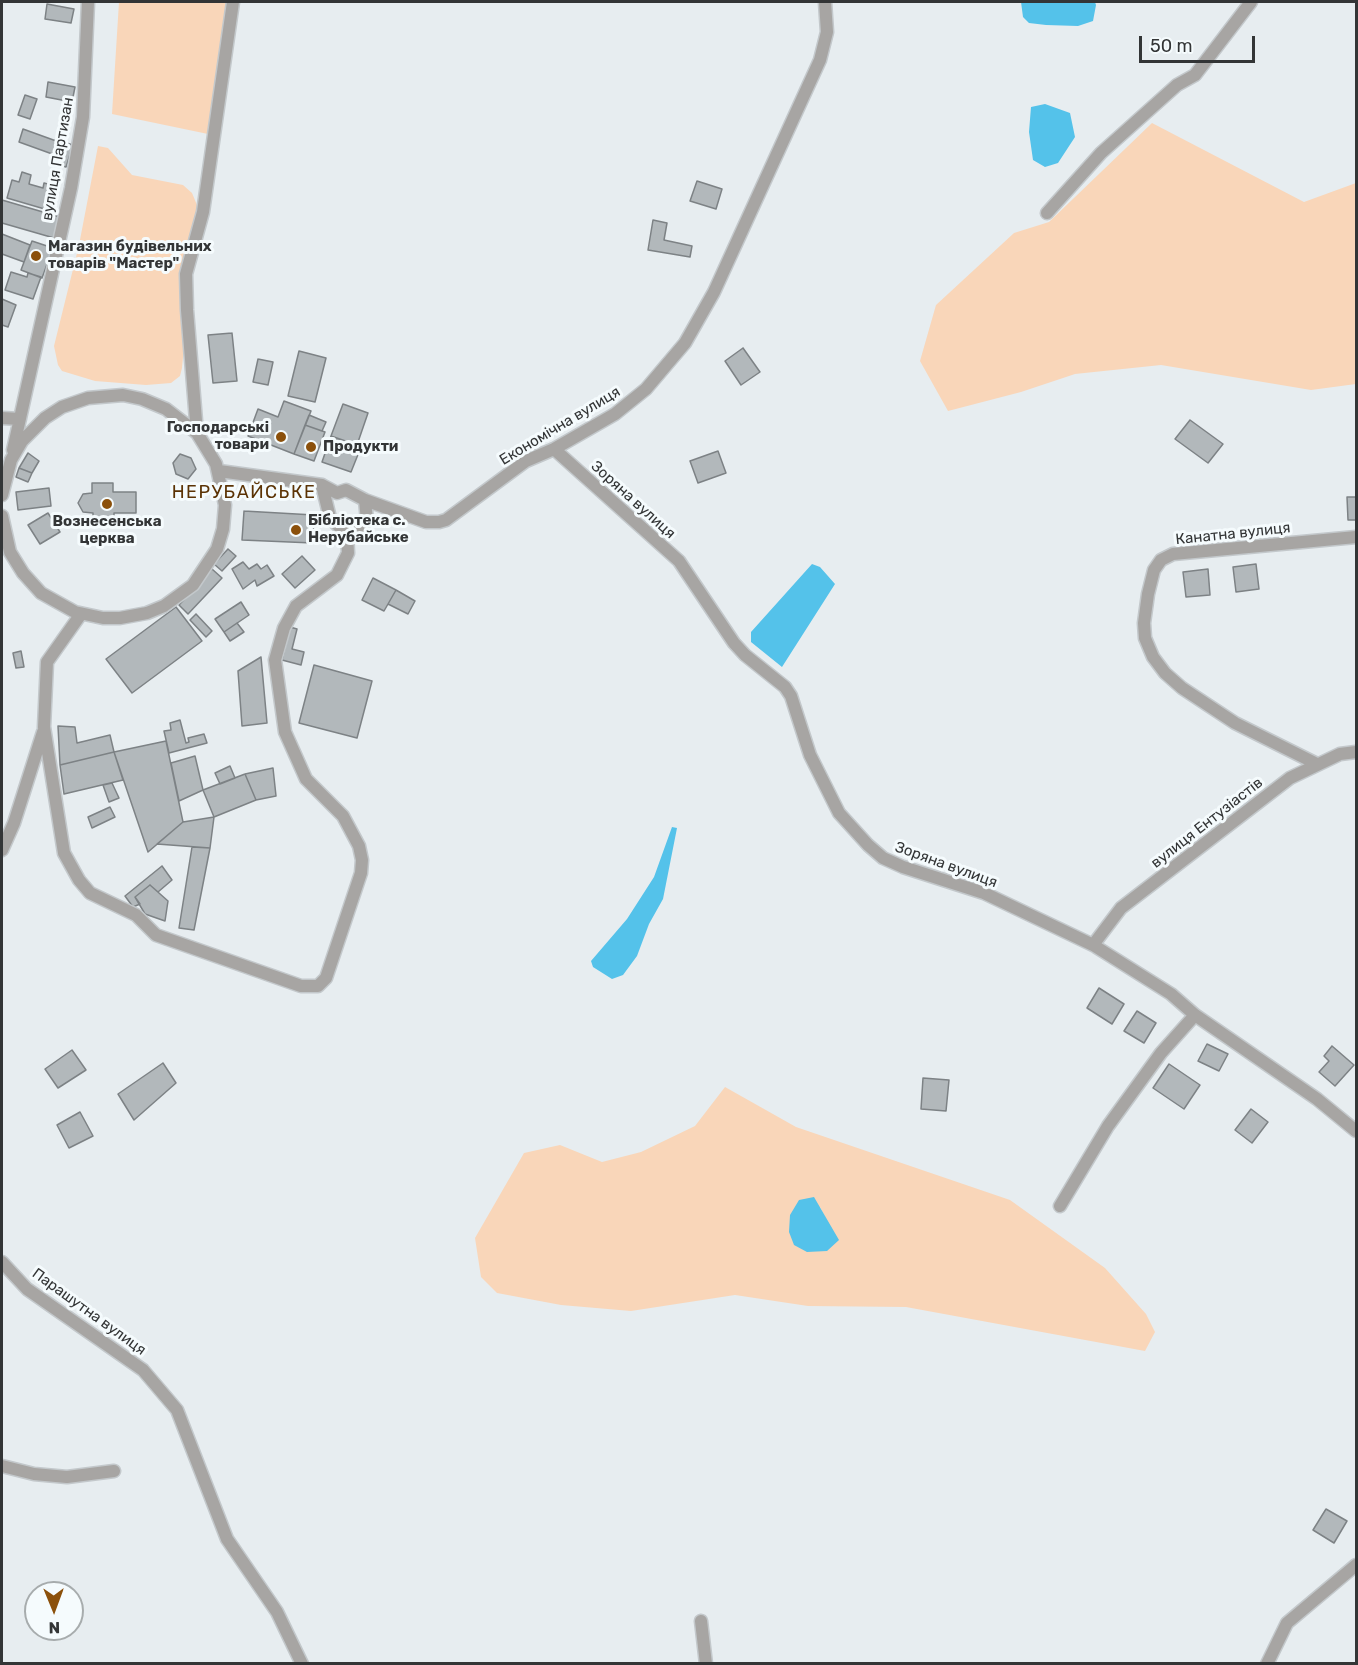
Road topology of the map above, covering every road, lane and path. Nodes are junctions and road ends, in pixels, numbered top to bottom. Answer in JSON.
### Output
{"nodes":[{"id":1,"x":88,"y":2,"type":"edge"},
{"id":2,"x":233,"y":2,"type":"edge"},
{"id":3,"x":825,"y":2,"type":"edge"},
{"id":4,"x":1251,"y":2,"type":"edge"},
{"id":5,"x":1047,"y":213,"type":"dead end"},
{"id":6,"x":2,"y":418,"type":"edge"},
{"id":7,"x":20,"y":419,"type":"junction"},
{"id":8,"x":197,"y":433,"type":"junction"},
{"id":9,"x":554,"y":449,"type":"junction"},
{"id":10,"x":11,"y":460,"type":"junction"},
{"id":11,"x":219,"y":471,"type":"junction"},
{"id":12,"x":322,"y":485,"type":"junction"},
{"id":13,"x":337,"y":493,"type":"junction"},
{"id":14,"x":2,"y":495,"type":"edge"},
{"id":15,"x":365,"y":500,"type":"junction"},
{"id":16,"x":328,"y":502,"type":"junction"},
{"id":17,"x":2,"y":516,"type":"edge"},
{"id":18,"x":347,"y":534,"type":"junction"},
{"id":19,"x":1356,"y":537,"type":"edge"},
{"id":20,"x":81,"y":614,"type":"junction"},
{"id":21,"x":45,"y":727,"type":"junction"},
{"id":22,"x":1356,"y":752,"type":"edge"},
{"id":23,"x":1317,"y":764,"type":"junction"},
{"id":24,"x":2,"y":850,"type":"edge"},
{"id":25,"x":1093,"y":945,"type":"junction"},
{"id":26,"x":1195,"y":1015,"type":"junction"},
{"id":27,"x":1356,"y":1131,"type":"edge"},
{"id":28,"x":1060,"y":1206,"type":"dead end"},
{"id":29,"x":2,"y":1262,"type":"edge"},
{"id":30,"x":2,"y":1466,"type":"edge"},
{"id":31,"x":114,"y":1471,"type":"dead end"},
{"id":32,"x":1356,"y":1565,"type":"edge"},
{"id":33,"x":701,"y":1621,"type":"dead end"},
{"id":34,"x":302,"y":1664,"type":"edge"},
{"id":35,"x":706,"y":1664,"type":"edge"},
{"id":36,"x":1267,"y":1664,"type":"edge"}],
"edges":[{"from":1,"to":7,"type":"street","name":"вулиця Партизан"},
{"from":2,"to":8,"type":"street"},
{"from":3,"to":9,"type":"street","name":"Економічна вулиця"},
{"from":4,"to":5,"type":"street"},
{"from":6,"to":7,"type":"street"},
{"from":7,"to":10,"type":"street","name":"вулиця Партизан"},
{"from":8,"to":10,"type":"street"},
{"from":8,"to":11,"type":"street"},
{"from":9,"to":15,"type":"street","name":"Економічна вулиця"},
{"from":9,"to":25,"type":"street","name":"Зоряна вулиця"},
{"from":10,"to":14,"type":"street","name":"вулиця Партизан"},
{"from":11,"to":12,"type":"street","name":"Економічна вулиця"},
{"from":11,"to":20,"type":"street"},
{"from":12,"to":13,"type":"street","name":"Економічна вулиця"},
{"from":12,"to":16,"type":"street"},
{"from":13,"to":15,"type":"street","name":"Економічна вулиця"},
{"from":13,"to":16,"type":"street"},
{"from":15,"to":18,"type":"street"},
{"from":16,"to":18,"type":"street"},
{"from":17,"to":20,"type":"street"},
{"from":18,"to":21,"type":"street"},
{"from":19,"to":23,"type":"street","name":"Канатна вулиця"},
{"from":20,"to":21,"type":"street"},
{"from":21,"to":24,"type":"street"},
{"from":22,"to":23,"type":"street","name":"вулиця Ентузіастів"},
{"from":23,"to":25,"type":"street","name":"вулиця Ентузіастів"},
{"from":25,"to":26,"type":"street","name":"Зоряна вулиця"},
{"from":26,"to":27,"type":"street","name":"Зоряна вулиця"},
{"from":26,"to":28,"type":"street"},
{"from":29,"to":34,"type":"street","name":"Парашутна вулиця"},
{"from":30,"to":31,"type":"street"},
{"from":32,"to":36,"type":"street"},
{"from":33,"to":35,"type":"street"}]}
